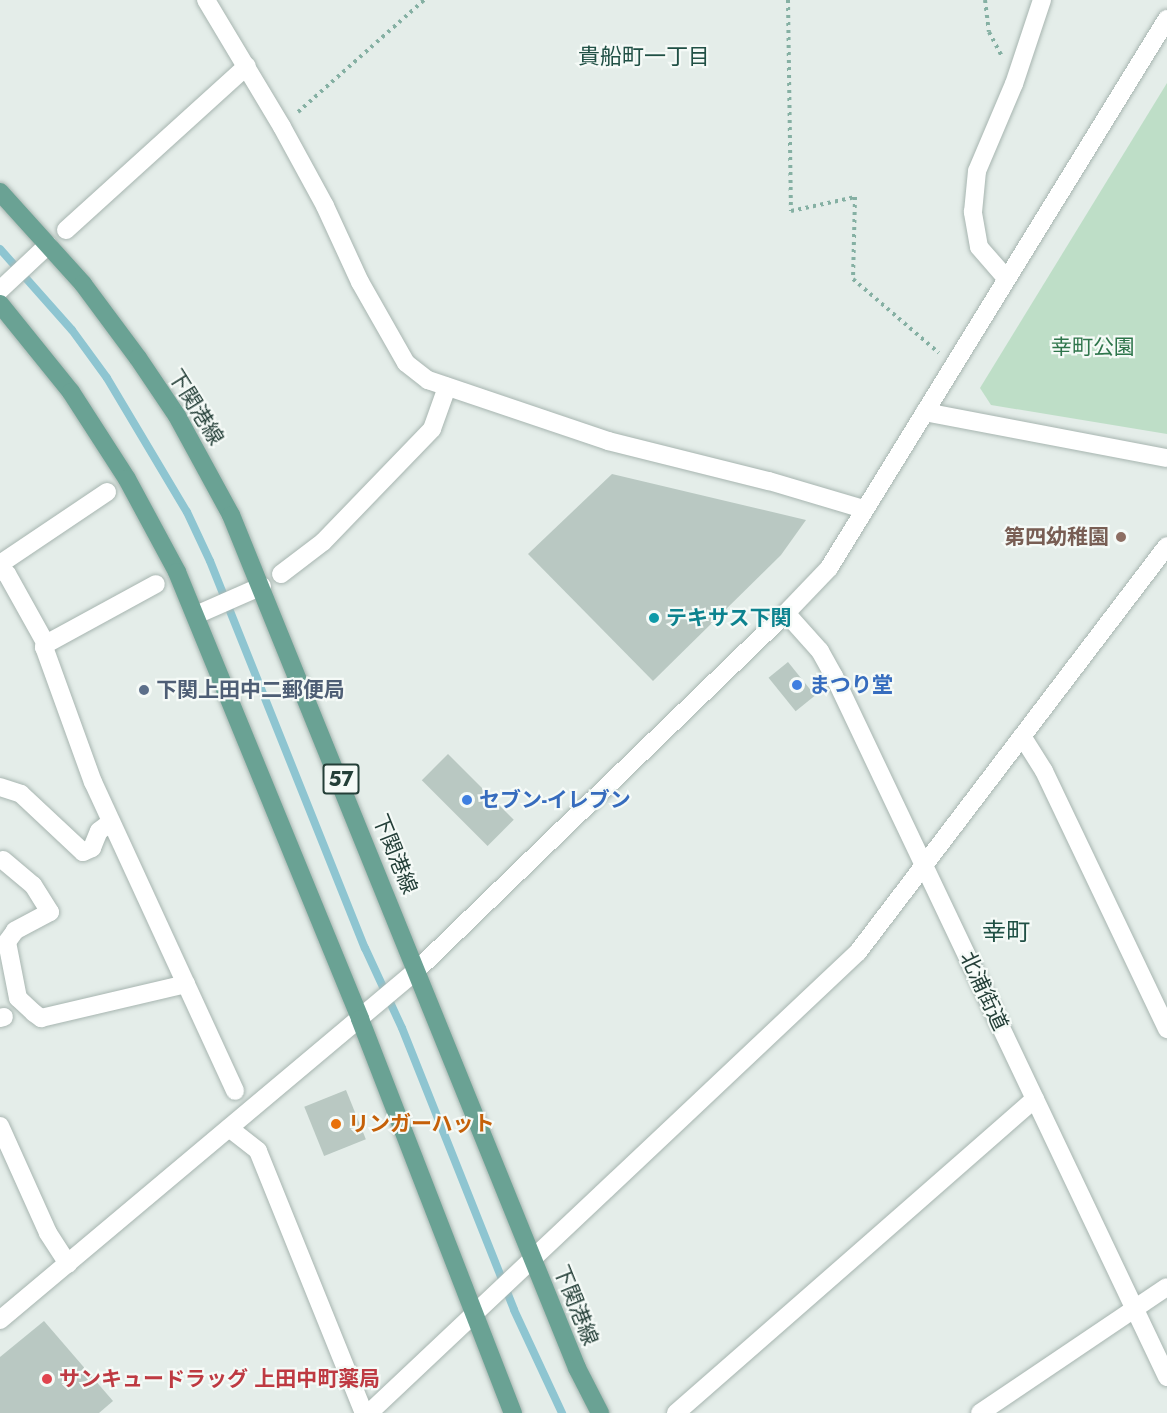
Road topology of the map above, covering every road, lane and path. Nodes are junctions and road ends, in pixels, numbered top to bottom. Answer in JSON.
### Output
{"nodes":[{"id":1,"x":206,"y":0,"type":"edge"},
{"id":2,"x":424,"y":0,"type":"edge"},
{"id":3,"x":788,"y":0,"type":"edge"},
{"id":4,"x":985,"y":0,"type":"edge"},
{"id":5,"x":1042,"y":0,"type":"edge"},
{"id":6,"x":1167,"y":19,"type":"edge"},
{"id":7,"x":1002,"y":59,"type":"dead end"},
{"id":8,"x":247,"y":66,"type":"junction"},
{"id":9,"x":282,"y":127,"type":"junction"},
{"id":10,"x":0,"y":192,"type":"edge"},
{"id":11,"x":66,"y":231,"type":"dead end"},
{"id":12,"x":48,"y":245,"type":"junction"},
{"id":13,"x":1006,"y":278,"type":"junction"},
{"id":14,"x":1,"y":293,"type":"edge"},
{"id":15,"x":953,"y":365,"type":"junction"},
{"id":16,"x":447,"y":387,"type":"junction"},
{"id":17,"x":925,"y":412,"type":"junction"},
{"id":18,"x":1167,"y":459,"type":"edge"},
{"id":19,"x":107,"y":492,"type":"dead end"},
{"id":20,"x":863,"y":509,"type":"junction"},
{"id":21,"x":1167,"y":546,"type":"edge"},
{"id":22,"x":0,"y":564,"type":"edge"},
{"id":23,"x":0,"y":570,"type":"edge"},
{"id":24,"x":281,"y":574,"type":"dead end"},
{"id":25,"x":156,"y":584,"type":"dead end"},
{"id":26,"x":262,"y":586,"type":"junction"},
{"id":27,"x":204,"y":612,"type":"junction"},
{"id":28,"x":786,"y":613,"type":"junction"},
{"id":29,"x":46,"y":644,"type":"junction"},
{"id":30,"x":1022,"y":736,"type":"junction"},
{"id":31,"x":0,"y":787,"type":"edge"},
{"id":32,"x":111,"y":822,"type":"junction"},
{"id":33,"x":3,"y":860,"type":"dead end"},
{"id":34,"x":924,"y":864,"type":"junction"},
{"id":35,"x":4,"y":938,"type":"edge"},
{"id":36,"x":417,"y":970,"type":"junction"},
{"id":37,"x":186,"y":984,"type":"junction"},
{"id":38,"x":360,"y":1019,"type":"junction"},
{"id":39,"x":1167,"y":1029,"type":"edge"},
{"id":40,"x":236,"y":1091,"type":"dead end"},
{"id":41,"x":1035,"y":1099,"type":"junction"},
{"id":42,"x":0,"y":1126,"type":"edge"},
{"id":43,"x":229,"y":1128,"type":"junction"},
{"id":44,"x":68,"y":1264,"type":"junction"},
{"id":45,"x":527,"y":1264,"type":"junction"},
{"id":46,"x":1167,"y":1287,"type":"edge"},
{"id":47,"x":480,"y":1306,"type":"junction"},
{"id":48,"x":1135,"y":1309,"type":"junction"},
{"id":49,"x":0,"y":1320,"type":"edge"},
{"id":50,"x":1167,"y":1377,"type":"edge"},
{"id":51,"x":364,"y":1413,"type":"edge"},
{"id":52,"x":369,"y":1413,"type":"edge"},
{"id":53,"x":513,"y":1413,"type":"edge"},
{"id":54,"x":600,"y":1413,"type":"edge"},
{"id":55,"x":676,"y":1413,"type":"edge"},
{"id":56,"x":980,"y":1413,"type":"edge"}],
"edges":[{"from":1,"to":8,"type":"street"},
{"from":2,"to":9,"type":"path"},
{"from":3,"to":15,"type":"path"},
{"from":4,"to":7,"type":"path"},
{"from":5,"to":13,"type":"street"},
{"from":6,"to":13,"type":"street"},
{"from":8,"to":9,"type":"street"},
{"from":8,"to":11,"type":"street"},
{"from":9,"to":16,"type":"street"},
{"from":10,"to":12,"type":"main road","name":"下関港線","number":"57"},
{"from":12,"to":14,"type":"street"},
{"from":12,"to":26,"type":"main road","name":"下関港線","number":"57"},
{"from":13,"to":15,"type":"street"},
{"from":14,"to":27,"type":"main road"},
{"from":15,"to":17,"type":"street"},
{"from":16,"to":20,"type":"street"},
{"from":16,"to":24,"type":"street"},
{"from":17,"to":18,"type":"street"},
{"from":17,"to":20,"type":"street"},
{"from":19,"to":22,"type":"street"},
{"from":20,"to":28,"type":"street"},
{"from":21,"to":30,"type":"street"},
{"from":23,"to":29,"type":"street"},
{"from":25,"to":29,"type":"street"},
{"from":26,"to":27,"type":"street"},
{"from":26,"to":36,"type":"main road","name":"下関港線","number":"57"},
{"from":27,"to":38,"type":"main road"},
{"from":28,"to":34,"type":"street","name":"北浦街道"},
{"from":28,"to":36,"type":"street"},
{"from":29,"to":32,"type":"street"},
{"from":30,"to":34,"type":"street"},
{"from":30,"to":39,"type":"street"},
{"from":31,"to":32,"type":"street"},
{"from":32,"to":37,"type":"street"},
{"from":33,"to":35,"type":"street"},
{"from":34,"to":41,"type":"street","name":"北浦街道"},
{"from":34,"to":45,"type":"street"},
{"from":35,"to":37,"type":"street"},
{"from":36,"to":38,"type":"street"},
{"from":36,"to":45,"type":"main road","name":"下関港線","number":"57"},
{"from":37,"to":40,"type":"street"},
{"from":38,"to":43,"type":"street"},
{"from":38,"to":47,"type":"main road"},
{"from":41,"to":48,"type":"street","name":"北浦街道"},
{"from":41,"to":55,"type":"street"},
{"from":42,"to":44,"type":"street"},
{"from":43,"to":44,"type":"street"},
{"from":43,"to":51,"type":"street"},
{"from":44,"to":49,"type":"street"},
{"from":45,"to":47,"type":"street"},
{"from":45,"to":54,"type":"main road","name":"下関港線","number":"57"},
{"from":46,"to":48,"type":"street"},
{"from":47,"to":52,"type":"street"},
{"from":47,"to":53,"type":"main road"},
{"from":48,"to":50,"type":"street","name":"北浦街道"},
{"from":48,"to":56,"type":"street"}]}
